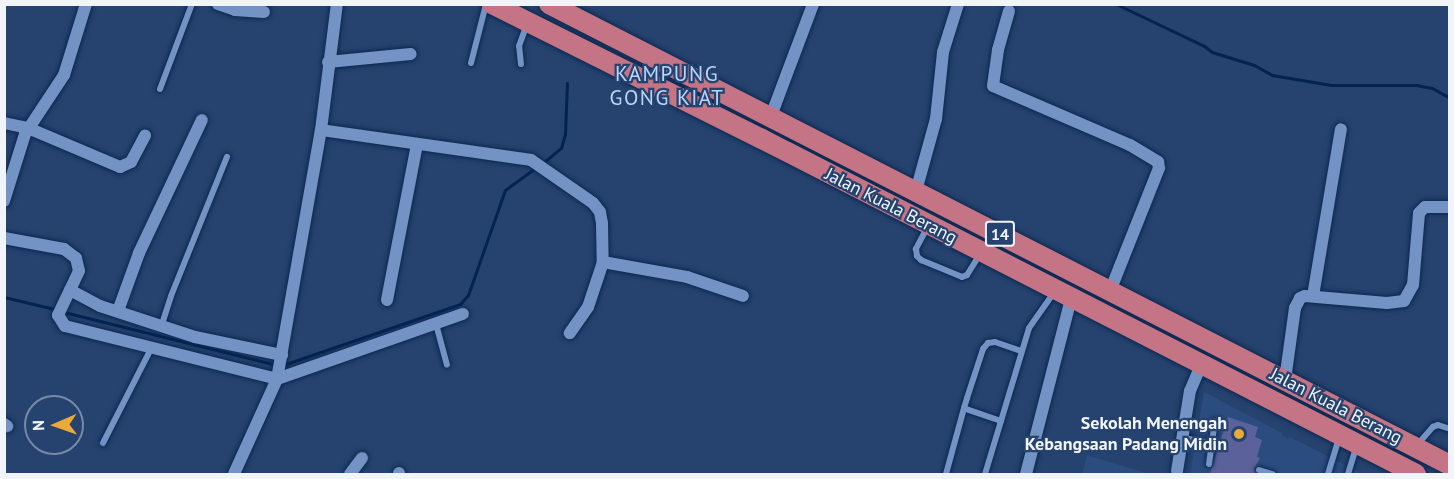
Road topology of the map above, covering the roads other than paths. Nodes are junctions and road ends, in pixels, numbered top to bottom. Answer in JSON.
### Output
{"nodes":[{"id":1,"x":86,"y":4,"type":"edge"},
{"id":2,"x":192,"y":4,"type":"edge"},
{"id":3,"x":218,"y":4,"type":"edge"},
{"id":4,"x":336,"y":4,"type":"edge"},
{"id":5,"x":486,"y":4,"type":"edge"},
{"id":6,"x":492,"y":4,"type":"edge"},
{"id":7,"x":549,"y":4,"type":"edge"},
{"id":8,"x":958,"y":4,"type":"edge"},
{"id":9,"x":810,"y":5,"type":"edge"},
{"id":10,"x":1009,"y":11,"type":"dead end"},
{"id":11,"x":264,"y":12,"type":"dead end"},
{"id":12,"x":528,"y":23,"type":"junction"},
{"id":13,"x":411,"y":54,"type":"dead end"},
{"id":14,"x":328,"y":62,"type":"junction"},
{"id":15,"x":471,"y":63,"type":"dead end"},
{"id":16,"x":521,"y":64,"type":"dead end"},
{"id":17,"x":160,"y":89,"type":"dead end"},
{"id":18,"x":771,"y":116,"type":"junction"},
{"id":19,"x":202,"y":120,"type":"dead end"},
{"id":20,"x":4,"y":123,"type":"edge"},
{"id":21,"x":28,"y":128,"type":"junction"},
{"id":22,"x":1341,"y":129,"type":"dead end"},
{"id":23,"x":321,"y":130,"type":"junction"},
{"id":24,"x":145,"y":136,"type":"dead end"},
{"id":25,"x":417,"y":144,"type":"junction"},
{"id":26,"x":227,"y":157,"type":"dead end"},
{"id":27,"x":916,"y":191,"type":"junction"},
{"id":28,"x":4,"y":201,"type":"edge"},
{"id":29,"x":1449,"y":207,"type":"edge"},
{"id":30,"x":926,"y":224,"type":"junction"},
{"id":31,"x":4,"y":238,"type":"edge"},
{"id":32,"x":981,"y":253,"type":"junction"},
{"id":33,"x":603,"y":262,"type":"junction"},
{"id":34,"x":70,"y":290,"type":"junction"},
{"id":35,"x":1110,"y":291,"type":"junction"},
{"id":36,"x":1063,"y":295,"type":"junction"},
{"id":37,"x":743,"y":296,"type":"dead end"},
{"id":38,"x":1313,"y":296,"type":"junction"},
{"id":39,"x":387,"y":300,"type":"dead end"},
{"id":40,"x":118,"y":311,"type":"junction"},
{"id":41,"x":463,"y":314,"type":"dead end"},
{"id":42,"x":162,"y":324,"type":"junction"},
{"id":43,"x":436,"y":324,"type":"junction"},
{"id":44,"x":570,"y":333,"type":"dead end"},
{"id":45,"x":152,"y":346,"type":"junction"},
{"id":46,"x":1021,"y":351,"type":"junction"},
{"id":47,"x":282,"y":357,"type":"junction"},
{"id":48,"x":447,"y":365,"type":"dead end"},
{"id":49,"x":1201,"y":365,"type":"junction"},
{"id":50,"x":278,"y":376,"type":"junction"},
{"id":51,"x":1285,"y":380,"type":"junction"},
{"id":52,"x":964,"y":408,"type":"junction"},
{"id":53,"x":1001,"y":421,"type":"junction"},
{"id":54,"x":1215,"y":421,"type":"dead end"},
{"id":55,"x":1449,"y":429,"type":"edge"},
{"id":56,"x":1340,"y":435,"type":"junction"},
{"id":57,"x":1183,"y":438,"type":"junction"},
{"id":58,"x":103,"y":443,"type":"dead end"},
{"id":59,"x":1212,"y":443,"type":"junction"},
{"id":60,"x":1357,"y":444,"type":"junction"},
{"id":61,"x":1415,"y":447,"type":"junction"},
{"id":62,"x":362,"y":458,"type":"dead end"},
{"id":63,"x":1209,"y":464,"type":"dead end"},
{"id":64,"x":1449,"y":465,"type":"edge"},
{"id":65,"x":1393,"y":469,"type":"edge"},
{"id":66,"x":1259,"y":470,"type":"dead end"},
{"id":67,"x":1177,"y":471,"type":"dead end"},
{"id":68,"x":234,"y":474,"type":"edge"},
{"id":69,"x":350,"y":474,"type":"edge"},
{"id":70,"x":946,"y":474,"type":"edge"},
{"id":71,"x":985,"y":474,"type":"edge"},
{"id":72,"x":1026,"y":474,"type":"edge"},
{"id":73,"x":1272,"y":474,"type":"edge"},
{"id":74,"x":1328,"y":474,"type":"edge"},
{"id":75,"x":1348,"y":474,"type":"edge"},
{"id":76,"x":1416,"y":474,"type":"edge"}],
"edges":[{"from":1,"to":21,"type":"street"},
{"from":2,"to":17,"type":"lane"},
{"from":3,"to":11,"type":"street"},
{"from":4,"to":14,"type":"street"},
{"from":5,"to":15,"type":"lane"},
{"from":6,"to":12,"type":"highway","name":"Jalan Kuala Berang","number":"14"},
{"from":7,"to":18,"type":"highway","name":"Jalan Kuala Berang","number":"14"},
{"from":8,"to":27,"type":"street"},
{"from":9,"to":18,"type":"street"},
{"from":10,"to":35,"type":"street"},
{"from":12,"to":16,"type":"lane"},
{"from":12,"to":30,"type":"highway","name":"Jalan Kuala Berang","number":"14"},
{"from":13,"to":14,"type":"street"},
{"from":14,"to":23,"type":"street"},
{"from":18,"to":27,"type":"highway","name":"Jalan Kuala Berang","number":"14"},
{"from":19,"to":40,"type":"street"},
{"from":20,"to":21,"type":"street"},
{"from":21,"to":24,"type":"street"},
{"from":21,"to":28,"type":"street"},
{"from":22,"to":38,"type":"street"},
{"from":23,"to":25,"type":"street"},
{"from":23,"to":47,"type":"street"},
{"from":25,"to":33,"type":"street"},
{"from":25,"to":39,"type":"street"},
{"from":26,"to":42,"type":"lane"},
{"from":27,"to":30,"type":"highway"},
{"from":27,"to":35,"type":"highway","name":"Jalan Kuala Berang","number":"14"},
{"from":29,"to":38,"type":"street"},
{"from":30,"to":32,"type":"highway","name":"Jalan Kuala Berang","number":"14"},
{"from":30,"to":32,"type":"lane"},
{"from":31,"to":34,"type":"street"},
{"from":32,"to":36,"type":"highway","name":"Jalan Kuala Berang","number":"14"},
{"from":33,"to":37,"type":"street"},
{"from":33,"to":44,"type":"street"},
{"from":34,"to":40,"type":"street"},
{"from":34,"to":45,"type":"street"},
{"from":35,"to":51,"type":"highway","name":"Jalan Kuala Berang","number":"14"},
{"from":36,"to":46,"type":"lane"},
{"from":36,"to":49,"type":"highway","name":"Jalan Kuala Berang","number":"14"},
{"from":36,"to":72,"type":"street"},
{"from":38,"to":51,"type":"street"},
{"from":40,"to":42,"type":"street"},
{"from":41,"to":43,"type":"street"},
{"from":42,"to":47,"type":"street"},
{"from":43,"to":48,"type":"lane"},
{"from":43,"to":50,"type":"street"},
{"from":45,"to":50,"type":"street"},
{"from":45,"to":58,"type":"lane"},
{"from":46,"to":52,"type":"lane"},
{"from":46,"to":53,"type":"lane"},
{"from":47,"to":50,"type":"street"},
{"from":49,"to":56,"type":"highway","name":"Jalan Kuala Berang","number":"14"},
{"from":49,"to":57,"type":"street"},
{"from":50,"to":68,"type":"street"},
{"from":51,"to":61,"type":"highway","name":"Jalan Kuala Berang","number":"14"},
{"from":52,"to":53,"type":"lane"},
{"from":52,"to":70,"type":"lane"},
{"from":53,"to":71,"type":"lane"},
{"from":54,"to":59,"type":"lane"},
{"from":55,"to":61,"type":"lane"},
{"from":56,"to":60,"type":"highway","name":"Jalan Kuala Berang","number":"14"},
{"from":56,"to":74,"type":"lane"},
{"from":57,"to":59,"type":"lane"},
{"from":57,"to":67,"type":"street"},
{"from":59,"to":63,"type":"lane"},
{"from":60,"to":65,"type":"highway","name":"Jalan Kuala Berang","number":"14"},
{"from":60,"to":75,"type":"lane"},
{"from":61,"to":64,"type":"highway","name":"Jalan Kuala Berang","number":"14"},
{"from":62,"to":69,"type":"street"},
{"from":65,"to":76,"type":"highway","name":"Jalan Kuala Berang","number":"14"},
{"from":66,"to":73,"type":"lane"}]}
